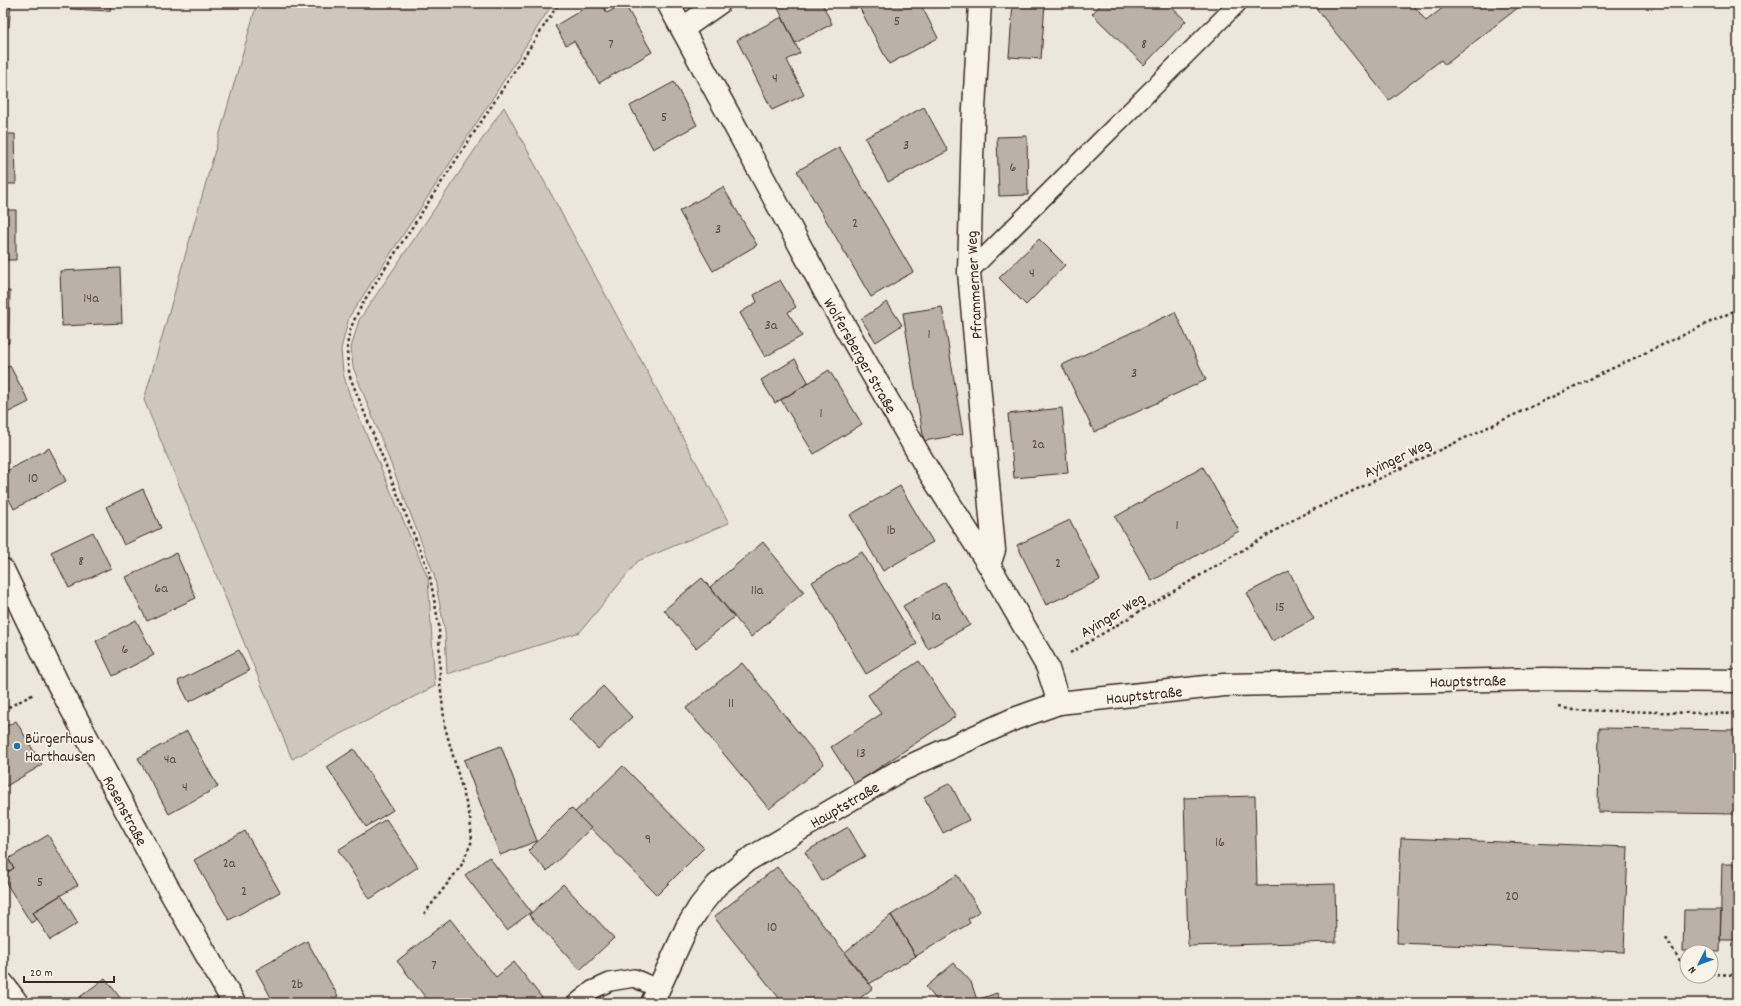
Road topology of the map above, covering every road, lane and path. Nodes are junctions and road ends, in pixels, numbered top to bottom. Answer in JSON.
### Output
{"nodes":[{"id":1,"x":559,"y":3,"type":"edge"},
{"id":2,"x":668,"y":3,"type":"edge"},
{"id":3,"x":719,"y":3,"type":"edge"},
{"id":4,"x":980,"y":3,"type":"edge"},
{"id":5,"x":1238,"y":3,"type":"edge"},
{"id":6,"x":682,"y":29,"type":"junction"},
{"id":7,"x":969,"y":272,"type":"junction"},
{"id":8,"x":1738,"y":309,"type":"edge"},
{"id":9,"x":989,"y":565,"type":"junction"},
{"id":10,"x":3,"y":570,"type":"edge"},
{"id":11,"x":1078,"y":648,"type":"dead end"},
{"id":12,"x":1738,"y":681,"type":"edge"},
{"id":13,"x":57,"y":682,"type":"junction"},
{"id":14,"x":1059,"y":703,"type":"junction"},
{"id":15,"x":1558,"y":707,"type":"dead end"},
{"id":16,"x":3,"y":710,"type":"edge"},
{"id":17,"x":1738,"y":714,"type":"edge"},
{"id":18,"x":424,"y":914,"type":"dead end"},
{"id":19,"x":1666,"y":938,"type":"dead end"},
{"id":20,"x":1679,"y":959,"type":"edge"},
{"id":21,"x":1719,"y":974,"type":"edge"},
{"id":22,"x":1738,"y":975,"type":"edge"},
{"id":23,"x":3,"y":984,"type":"edge"},
{"id":24,"x":655,"y":996,"type":"edge"},
{"id":25,"x":17,"y":1003,"type":"edge"},
{"id":26,"x":234,"y":1003,"type":"edge"},
{"id":27,"x":576,"y":1003,"type":"edge"}],
"edges":[{"from":1,"to":18,"type":"path"},
{"from":2,"to":6,"type":"street","name":"Wolfersberger Straße"},
{"from":3,"to":6,"type":"street"},
{"from":4,"to":7,"type":"street","name":"Pframmerner Weg"},
{"from":5,"to":7,"type":"lane"},
{"from":6,"to":9,"type":"street","name":"Wolfersberger Straße"},
{"from":7,"to":9,"type":"street","name":"Pframmerner Weg"},
{"from":8,"to":11,"type":"path","name":"Ayinger Weg"},
{"from":9,"to":14,"type":"street","name":"Wolfersberger Straße"},
{"from":10,"to":13,"type":"street","name":"Rosenstraße"},
{"from":12,"to":14,"type":"street","name":"Hauptstraße"},
{"from":13,"to":16,"type":"path"},
{"from":13,"to":26,"type":"street","name":"Rosenstraße"},
{"from":14,"to":24,"type":"street","name":"Hauptstraße"},
{"from":15,"to":17,"type":"path"},
{"from":19,"to":20,"type":"path"},
{"from":21,"to":22,"type":"path"},
{"from":23,"to":25,"type":"street"},
{"from":24,"to":27,"type":"lane","name":"Hauptstraße"}]}
